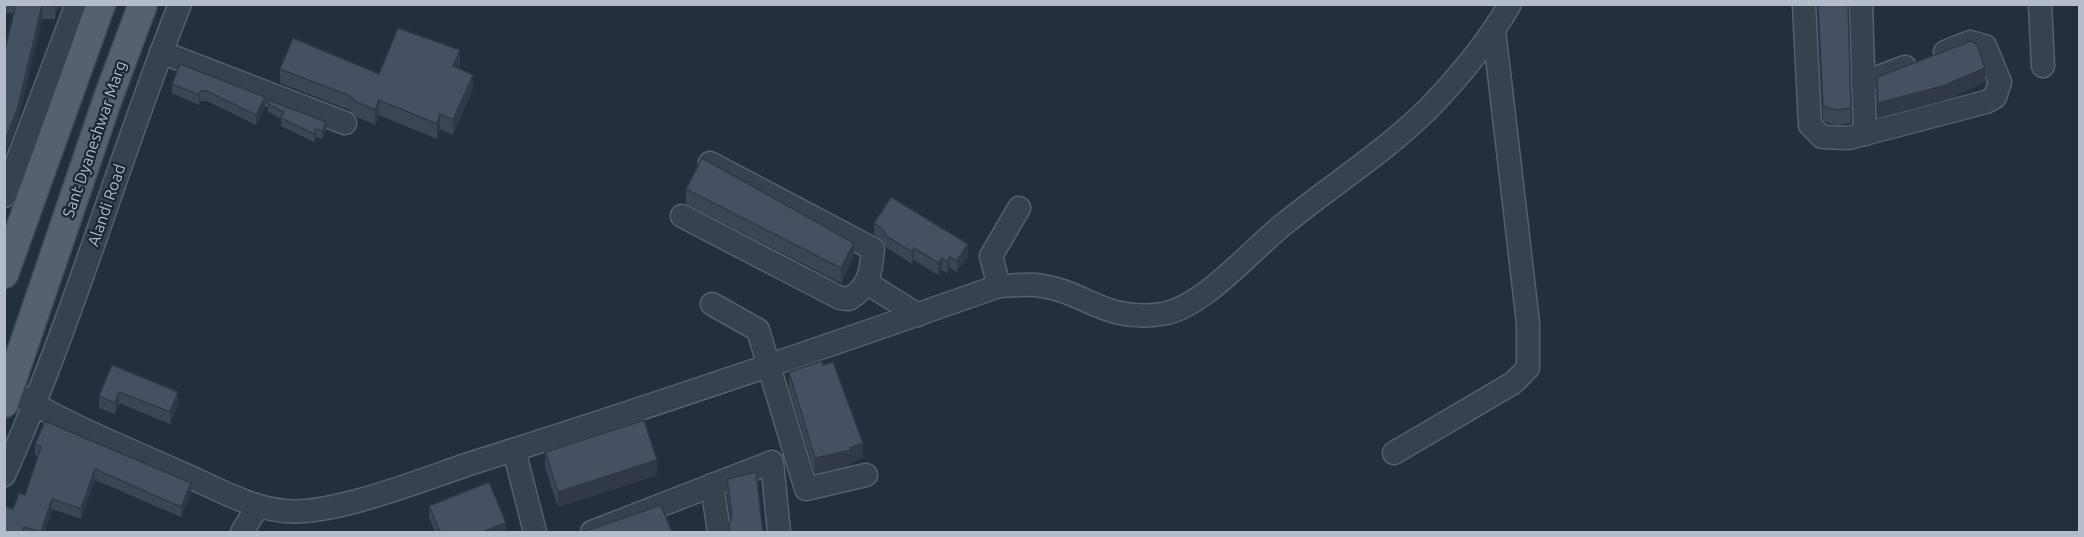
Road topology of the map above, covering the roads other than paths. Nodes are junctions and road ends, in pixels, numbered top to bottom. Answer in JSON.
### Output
{"nodes":[{"id":1,"x":77,"y":4,"type":"edge"},
{"id":2,"x":101,"y":4,"type":"edge"},
{"id":3,"x":143,"y":4,"type":"edge"},
{"id":4,"x":180,"y":4,"type":"edge"},
{"id":5,"x":1510,"y":4,"type":"edge"},
{"id":6,"x":1804,"y":4,"type":"edge"},
{"id":7,"x":1861,"y":4,"type":"edge"},
{"id":8,"x":2040,"y":4,"type":"edge"},
{"id":9,"x":1494,"y":30,"type":"junction"},
{"id":10,"x":161,"y":52,"type":"junction"},
{"id":11,"x":2043,"y":66,"type":"dead end"},
{"id":12,"x":1863,"y":83,"type":"junction"},
{"id":13,"x":345,"y":123,"type":"dead end"},
{"id":14,"x":1865,"y":134,"type":"junction"},
{"id":15,"x":710,"y":163,"type":"edge"},
{"id":16,"x":4,"y":196,"type":"edge"},
{"id":17,"x":1019,"y":208,"type":"dead end"},
{"id":18,"x":682,"y":216,"type":"dead end"},
{"id":19,"x":4,"y":274,"type":"edge"},
{"id":20,"x":867,"y":283,"type":"junction"},
{"id":21,"x":999,"y":286,"type":"junction"},
{"id":22,"x":712,"y":304,"type":"dead end"},
{"id":23,"x":918,"y":315,"type":"junction"},
{"id":24,"x":769,"y":366,"type":"junction"},
{"id":25,"x":6,"y":393,"type":"edge"},
{"id":26,"x":35,"y":407,"type":"junction"},
{"id":27,"x":514,"y":450,"type":"junction"},
{"id":28,"x":1394,"y":453,"type":"dead end"},
{"id":29,"x":4,"y":475,"type":"edge"},
{"id":30,"x":866,"y":475,"type":"dead end"},
{"id":31,"x":712,"y":485,"type":"junction"},
{"id":32,"x":258,"y":506,"type":"junction"},
{"id":33,"x":242,"y":532,"type":"edge"},
{"id":34,"x":535,"y":532,"type":"edge"},
{"id":35,"x":592,"y":532,"type":"edge"},
{"id":36,"x":719,"y":532,"type":"edge"},
{"id":37,"x":779,"y":532,"type":"edge"}],
"edges":[{"from":1,"to":16,"type":"street"},
{"from":2,"to":19,"type":"main road"},
{"from":3,"to":25,"type":"main road","name":"Sant Dyaneshwar Marg"},
{"from":4,"to":10,"type":"street","name":"Alandi Road"},
{"from":5,"to":9,"type":"street"},
{"from":6,"to":14,"type":"street"},
{"from":7,"to":12,"type":"street"},
{"from":8,"to":11,"type":"street"},
{"from":9,"to":21,"type":"street"},
{"from":9,"to":28,"type":"street"},
{"from":10,"to":13,"type":"street"},
{"from":10,"to":26,"type":"street","name":"Alandi Road"},
{"from":12,"to":14,"type":"street"},
{"from":12,"to":14,"type":"street"},
{"from":15,"to":20,"type":"street"},
{"from":17,"to":21,"type":"street"},
{"from":18,"to":20,"type":"street"},
{"from":20,"to":23,"type":"street"},
{"from":21,"to":23,"type":"street"},
{"from":22,"to":24,"type":"street"},
{"from":23,"to":24,"type":"street"},
{"from":24,"to":27,"type":"street"},
{"from":24,"to":30,"type":"street"},
{"from":25,"to":26,"type":"street"},
{"from":26,"to":29,"type":"street","name":"Alandi Road"},
{"from":26,"to":32,"type":"street"},
{"from":27,"to":32,"type":"street"},
{"from":27,"to":34,"type":"street"},
{"from":31,"to":35,"type":"street"},
{"from":31,"to":36,"type":"street"},
{"from":31,"to":37,"type":"street"},
{"from":32,"to":33,"type":"street"}]}
